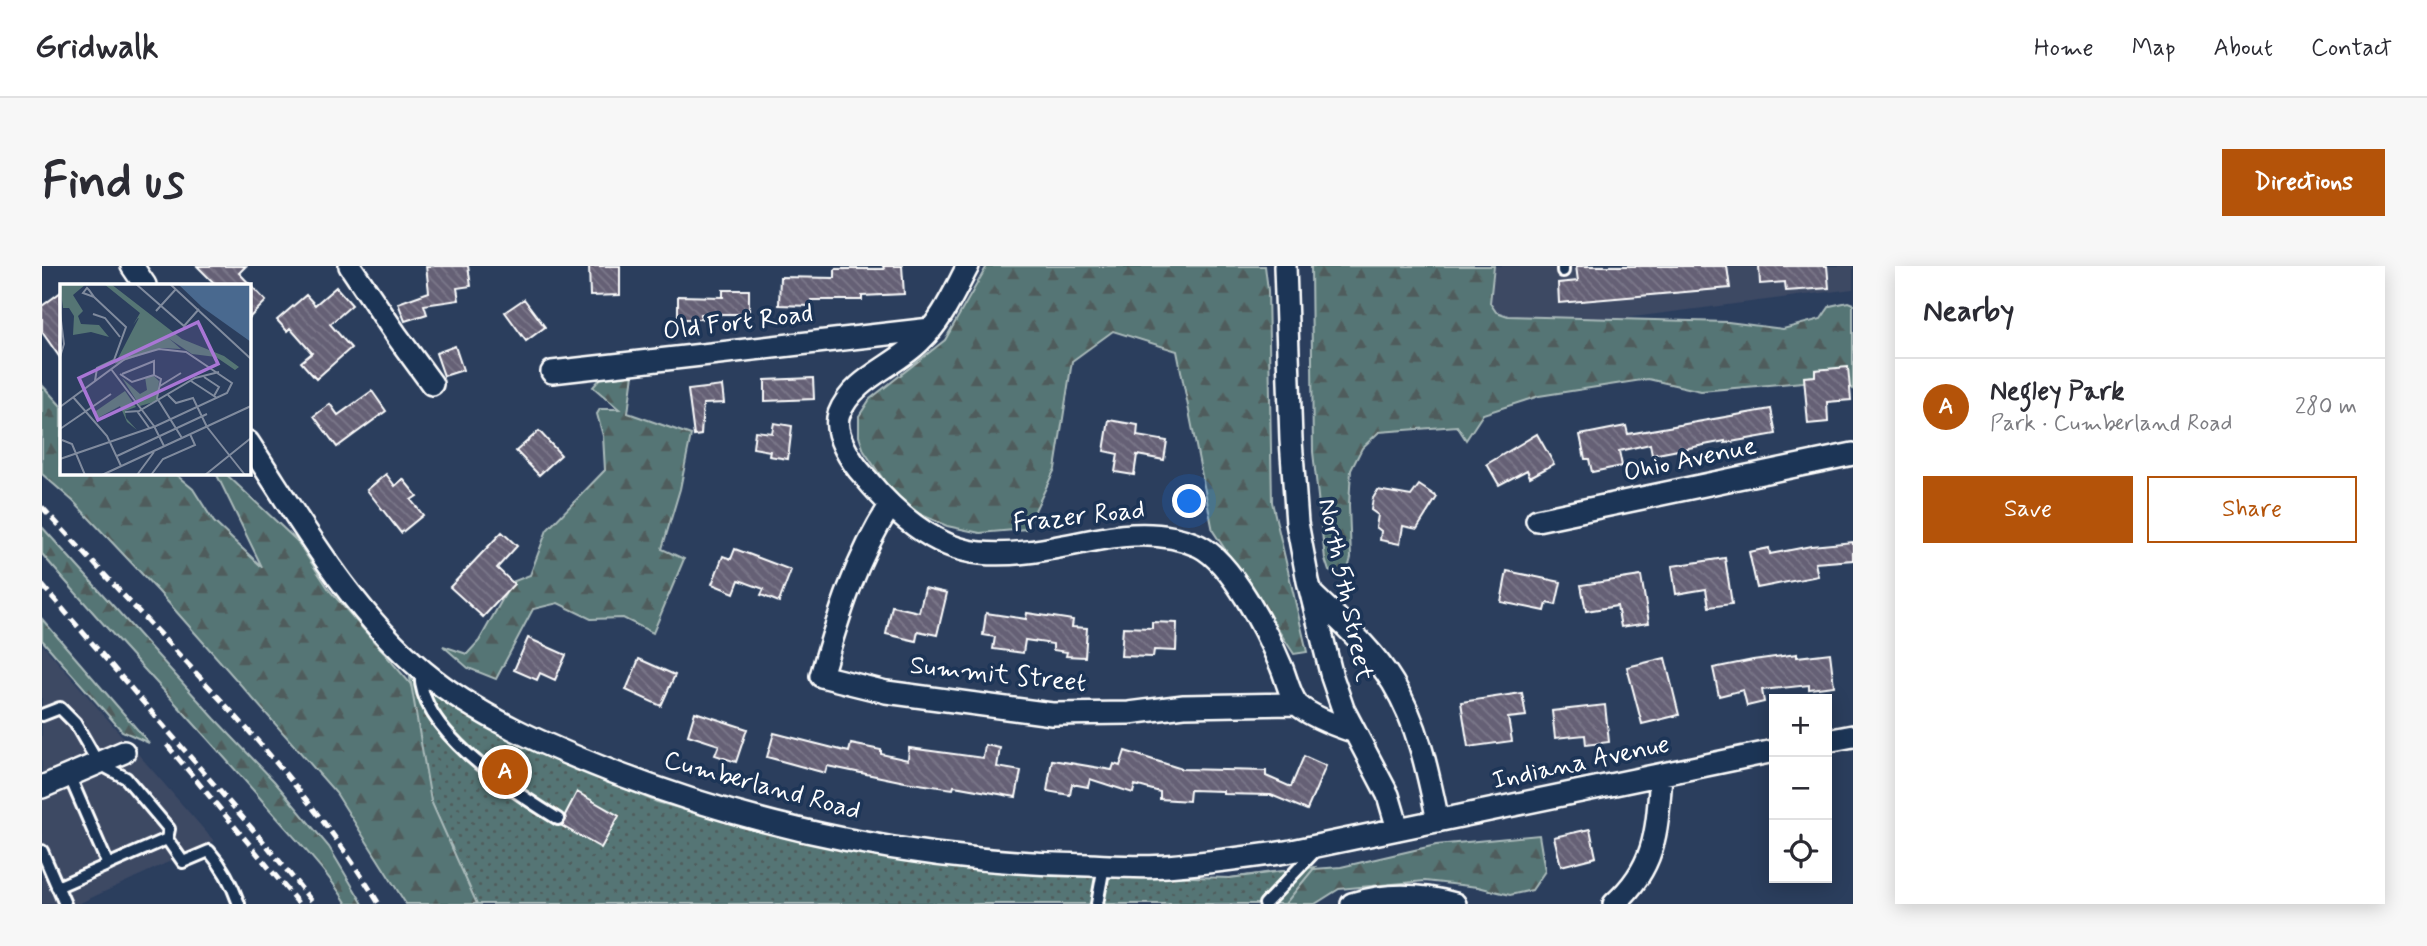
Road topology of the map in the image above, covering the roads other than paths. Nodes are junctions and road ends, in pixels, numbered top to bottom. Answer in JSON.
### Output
{"nodes":[{"id":1,"x":132,"y":266,"type":"edge"},
{"id":2,"x":350,"y":266,"type":"edge"},
{"id":3,"x":968,"y":266,"type":"edge"},
{"id":4,"x":1285,"y":266,"type":"edge"},
{"id":5,"x":144,"y":284,"type":"edge"},
{"id":6,"x":931,"y":329,"type":"junction"},
{"id":7,"x":552,"y":372,"type":"dead end"},
{"id":8,"x":432,"y":384,"type":"dead end"},
{"id":9,"x":250,"y":445,"type":"edge"},
{"id":10,"x":1853,"y":454,"type":"edge"},
{"id":11,"x":890,"y":506,"type":"junction"},
{"id":12,"x":1538,"y":520,"type":"dead end"},
{"id":13,"x":1312,"y":594,"type":"junction"},
{"id":14,"x":421,"y":669,"type":"junction"},
{"id":15,"x":1297,"y":704,"type":"junction"},
{"id":16,"x":42,"y":715,"type":"edge"},
{"id":17,"x":1355,"y":732,"type":"junction"},
{"id":18,"x":1853,"y":736,"type":"edge"},
{"id":19,"x":1832,"y":740,"type":"edge"},
{"id":20,"x":124,"y":752,"type":"dead end"},
{"id":21,"x":1769,"y":752,"type":"edge"},
{"id":22,"x":98,"y":763,"type":"junction"},
{"id":23,"x":69,"y":775,"type":"junction"},
{"id":24,"x":1661,"y":775,"type":"junction"},
{"id":25,"x":45,"y":782,"type":"edge"},
{"id":26,"x":558,"y":819,"type":"dead end"},
{"id":27,"x":1438,"y":821,"type":"junction"},
{"id":28,"x":1398,"y":830,"type":"junction"},
{"id":29,"x":167,"y":839,"type":"junction"},
{"id":30,"x":1320,"y":845,"type":"junction"},
{"id":31,"x":42,"y":851,"type":"edge"},
{"id":32,"x":107,"y":865,"type":"junction"},
{"id":33,"x":1104,"y":866,"type":"junction"},
{"id":34,"x":57,"y":887,"type":"junction"},
{"id":35,"x":65,"y":904,"type":"edge"},
{"id":36,"x":239,"y":904,"type":"edge"},
{"id":37,"x":1097,"y":904,"type":"edge"},
{"id":38,"x":1265,"y":904,"type":"edge"},
{"id":39,"x":1352,"y":904,"type":"edge"},
{"id":40,"x":1455,"y":904,"type":"edge"},
{"id":41,"x":1614,"y":904,"type":"edge"}],
"edges":[{"from":1,"to":5,"type":"street"},
{"from":2,"to":8,"type":"street"},
{"from":3,"to":6,"type":"street","name":"Frazer Road"},
{"from":4,"to":13,"type":"street","name":"North 5th Street"},
{"from":6,"to":7,"type":"street","name":"Old Fort Road"},
{"from":6,"to":11,"type":"street","name":"Frazer Road"},
{"from":9,"to":14,"type":"street","name":"Cumberland Road"},
{"from":10,"to":12,"type":"street","name":"Ohio Avenue"},
{"from":11,"to":15,"type":"street","name":"Frazer Road"},
{"from":11,"to":15,"type":"street","name":"Summit Street"},
{"from":13,"to":17,"type":"street","name":"North 5th Street"},
{"from":13,"to":27,"type":"street"},
{"from":14,"to":26,"type":"lane"},
{"from":14,"to":33,"type":"street","name":"Cumberland Road"},
{"from":15,"to":17,"type":"street"},
{"from":16,"to":22,"type":"lane"},
{"from":17,"to":28,"type":"street","name":"North 5th Street"},
{"from":18,"to":19,"type":"street"},
{"from":20,"to":22,"type":"street"},
{"from":21,"to":24,"type":"street","name":"Indiana Avenue"},
{"from":22,"to":23,"type":"street"},
{"from":22,"to":29,"type":"lane"},
{"from":23,"to":25,"type":"street"},
{"from":23,"to":32,"type":"lane"},
{"from":24,"to":27,"type":"street","name":"Indiana Avenue"},
{"from":24,"to":41,"type":"street"},
{"from":27,"to":28,"type":"street","name":"Indiana Avenue"},
{"from":28,"to":30,"type":"street","name":"Cumberland Road"},
{"from":29,"to":32,"type":"lane"},
{"from":29,"to":36,"type":"lane"},
{"from":30,"to":33,"type":"street","name":"Cumberland Road"},
{"from":30,"to":38,"type":"lane"},
{"from":31,"to":34,"type":"lane"},
{"from":32,"to":34,"type":"lane"},
{"from":33,"to":37,"type":"lane"},
{"from":34,"to":35,"type":"lane"},
{"from":39,"to":40,"type":"street"}]}
